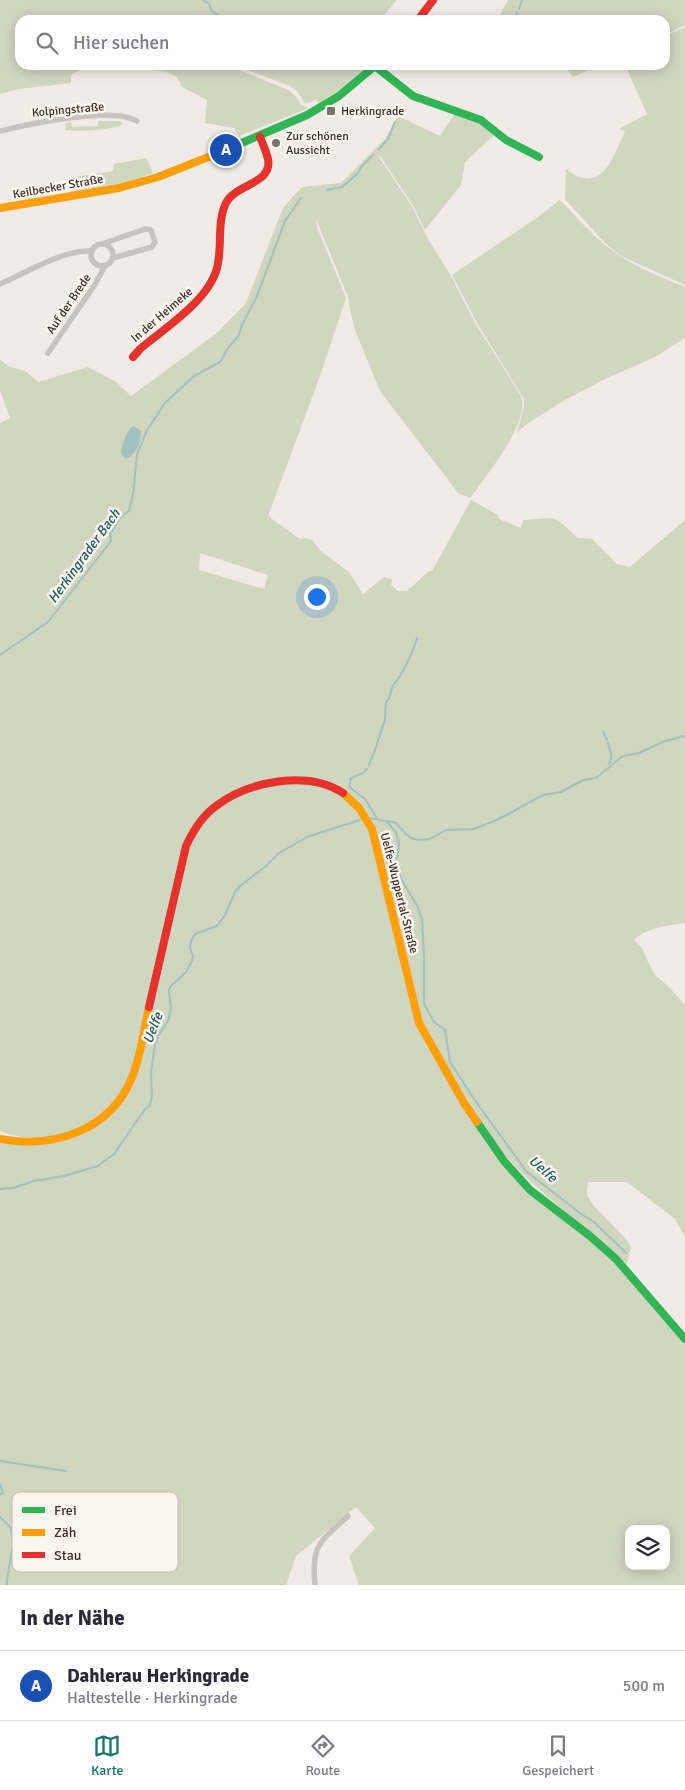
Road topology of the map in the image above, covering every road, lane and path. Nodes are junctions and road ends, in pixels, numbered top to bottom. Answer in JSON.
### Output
{"nodes":[{"id":1,"x":434,"y":0,"type":"edge"},
{"id":2,"x":422,"y":15,"type":"edge"},
{"id":3,"x":371,"y":70,"type":"edge"},
{"id":4,"x":381,"y":70,"type":"edge"},
{"id":5,"x":137,"y":121,"type":"dead end"},
{"id":6,"x":0,"y":131,"type":"edge"},
{"id":7,"x":260,"y":137,"type":"junction"},
{"id":8,"x":539,"y":157,"type":"dead end"},
{"id":9,"x":0,"y":208,"type":"edge"},
{"id":10,"x":102,"y":244,"type":"junction"},
{"id":11,"x":91,"y":251,"type":"junction"},
{"id":12,"x":112,"y":258,"type":"junction"},
{"id":13,"x":105,"y":266,"type":"junction"},
{"id":14,"x":0,"y":284,"type":"edge"},
{"id":15,"x":48,"y":353,"type":"dead end"},
{"id":16,"x":133,"y":357,"type":"dead end"},
{"id":17,"x":0,"y":1138,"type":"edge"},
{"id":18,"x":685,"y":1339,"type":"edge"},
{"id":19,"x":348,"y":1516,"type":"dead end"},
{"id":20,"x":314,"y":1585,"type":"edge"}],
"edges":[{"from":1,"to":2,"type":"main road"},
{"from":3,"to":7,"type":"main road"},
{"from":4,"to":8,"type":"main road"},
{"from":5,"to":6,"type":"street","name":"Kolpingstraße"},
{"from":7,"to":9,"type":"main road","name":"Keilbecker Straße"},
{"from":7,"to":16,"type":"main road","name":"In der Heimeke"},
{"from":10,"to":11,"type":"street"},
{"from":10,"to":12,"type":"street"},
{"from":10,"to":12,"type":"street"},
{"from":11,"to":13,"type":"street","name":"Auf der Brede"},
{"from":11,"to":14,"type":"street"},
{"from":12,"to":13,"type":"street","name":"Auf der Brede"},
{"from":13,"to":15,"type":"street","name":"Auf der Brede"},
{"from":17,"to":18,"type":"main road","name":"Uelfe-Wuppertal-Straße"},
{"from":19,"to":20,"type":"street"}]}
